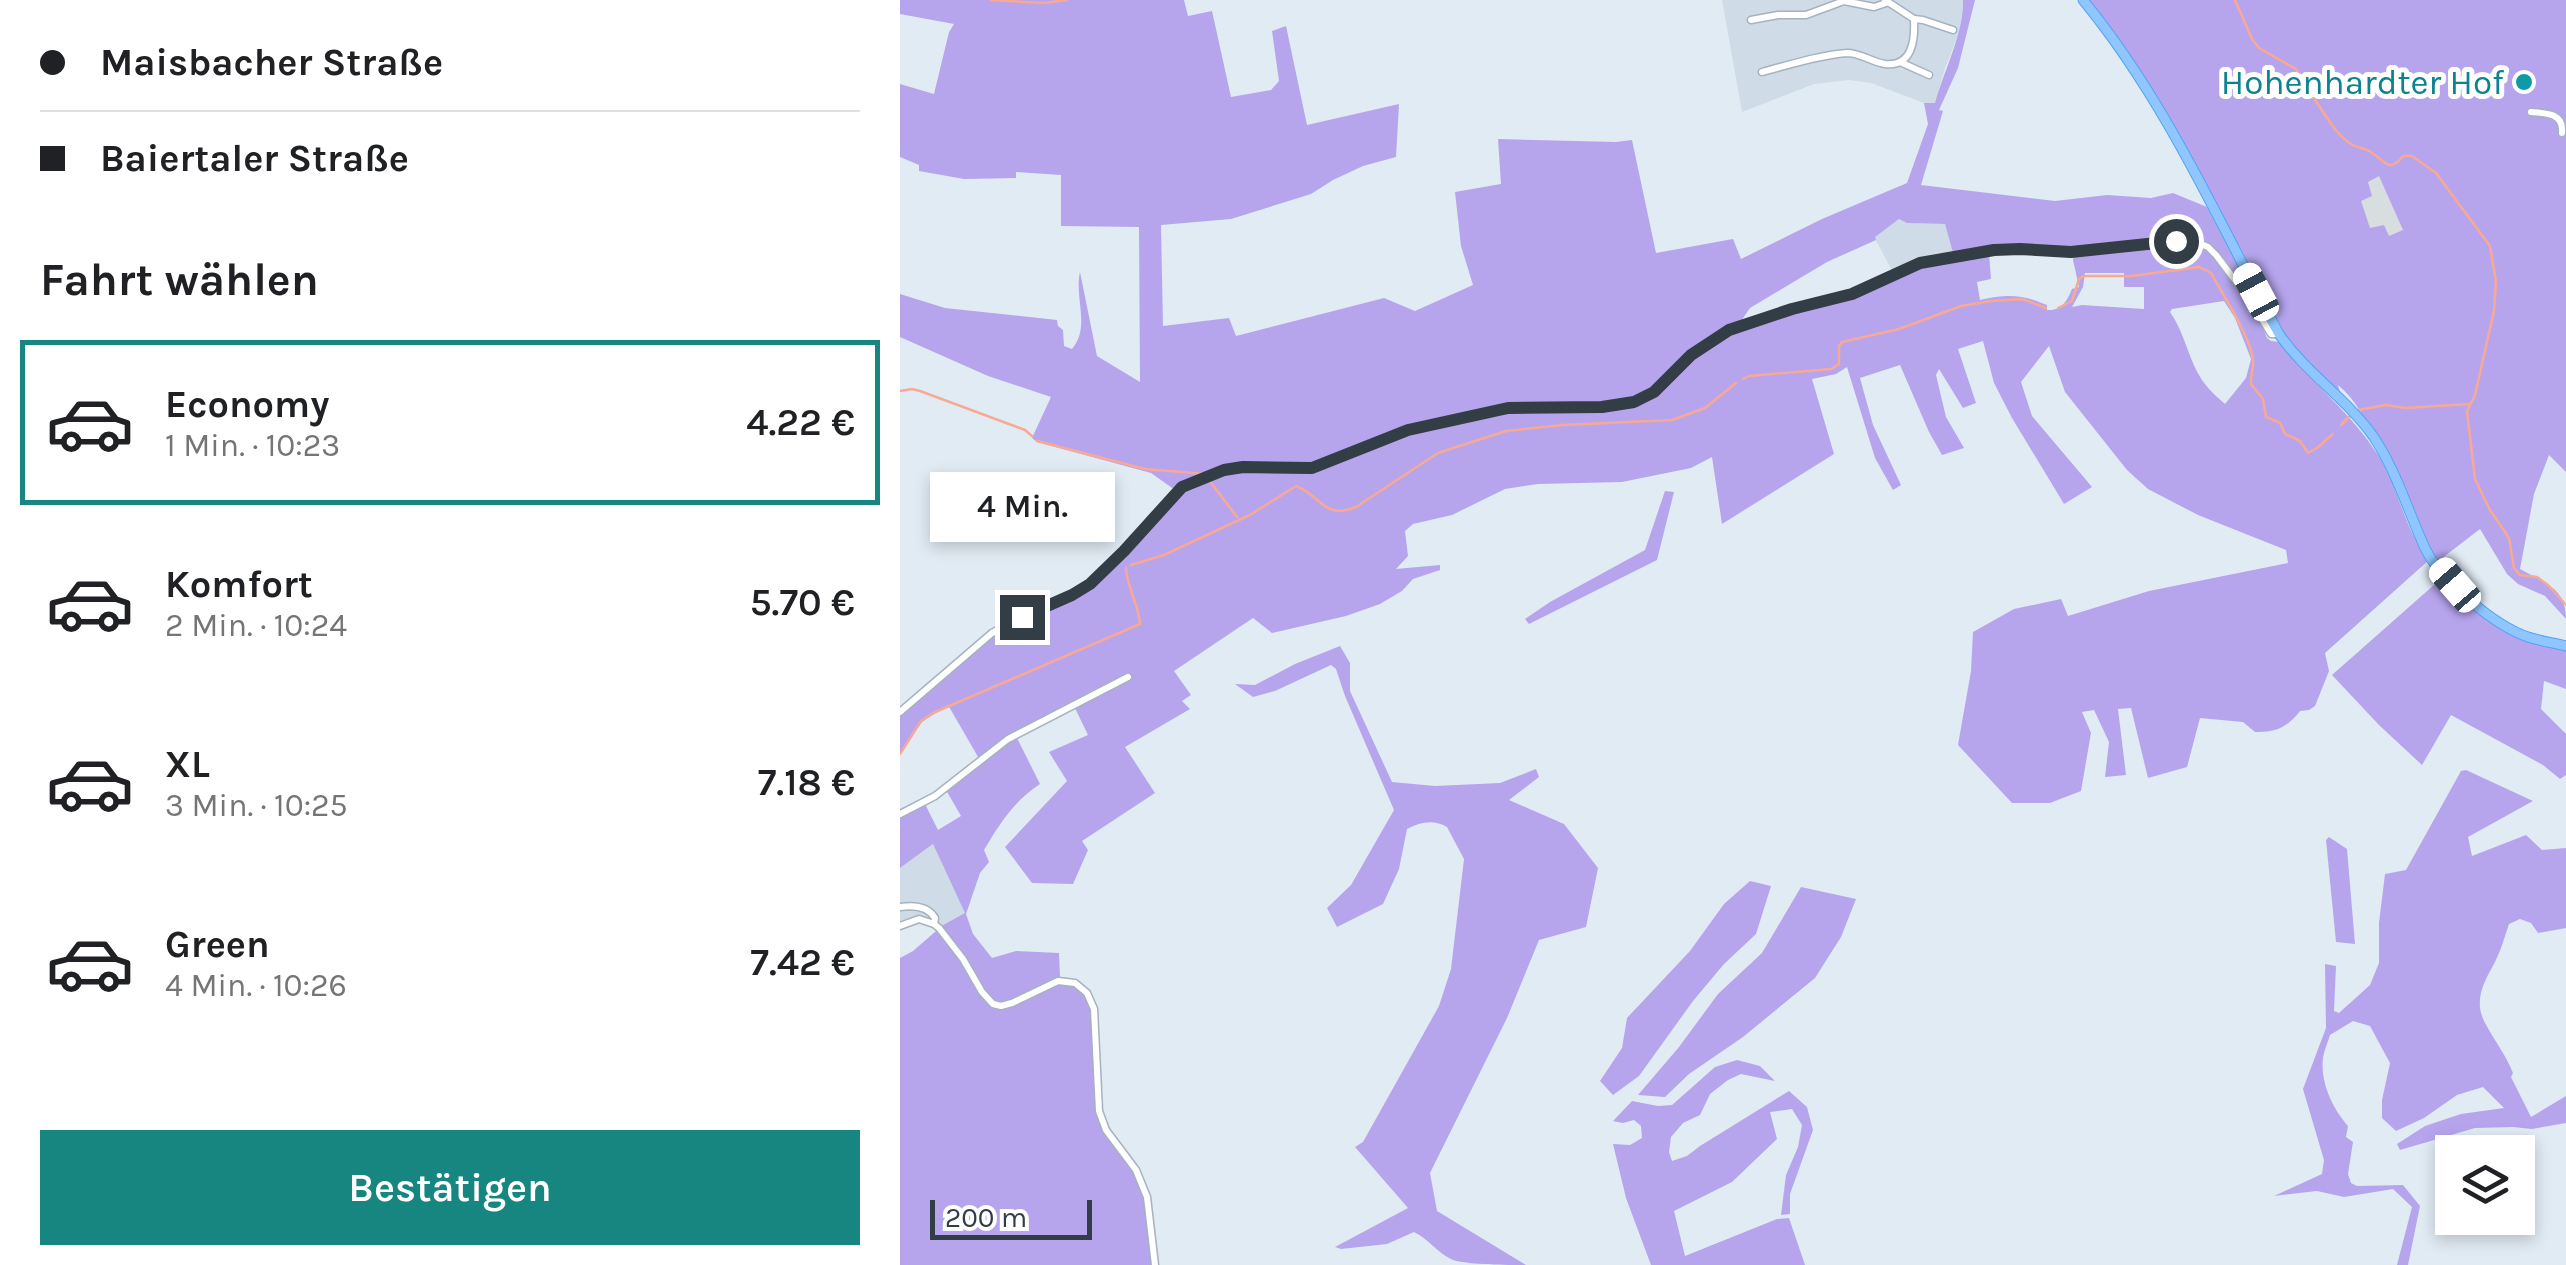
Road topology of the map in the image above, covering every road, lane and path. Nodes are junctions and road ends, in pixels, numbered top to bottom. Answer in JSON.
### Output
{"nodes":[{"id":1,"x":2083,"y":0,"type":"edge"},
{"id":2,"x":1886,"y":1,"type":"edge"},
{"id":3,"x":1914,"y":19,"type":"junction"},
{"id":4,"x":1751,"y":20,"type":"dead end"},
{"id":5,"x":1953,"y":30,"type":"dead end"},
{"id":6,"x":1899,"y":61,"type":"junction"},
{"id":7,"x":1762,"y":72,"type":"dead end"},
{"id":8,"x":1929,"y":75,"type":"dead end"},
{"id":9,"x":2531,"y":112,"type":"dead end"},
{"id":10,"x":2562,"y":132,"type":"dead end"},
{"id":11,"x":2279,"y":334,"type":"junction"},
{"id":12,"x":2566,"y":646,"type":"edge"},
{"id":13,"x":1128,"y":676,"type":"dead end"},
{"id":14,"x":900,"y":712,"type":"edge"},
{"id":15,"x":900,"y":814,"type":"edge"},
{"id":16,"x":900,"y":906,"type":"edge"},
{"id":17,"x":900,"y":926,"type":"edge"},
{"id":18,"x":936,"y":926,"type":"junction"},
{"id":19,"x":1155,"y":1265,"type":"edge"}],
"edges":[{"from":1,"to":11,"type":"main road"},
{"from":2,"to":3,"type":"street"},
{"from":2,"to":4,"type":"street"},
{"from":3,"to":5,"type":"street"},
{"from":3,"to":6,"type":"street"},
{"from":6,"to":7,"type":"street"},
{"from":6,"to":8,"type":"street"},
{"from":9,"to":10,"type":"street"},
{"from":11,"to":12,"type":"main road"},
{"from":11,"to":14,"type":"street"},
{"from":13,"to":15,"type":"street"},
{"from":16,"to":18,"type":"street"},
{"from":17,"to":18,"type":"street"},
{"from":18,"to":19,"type":"street"}]}
